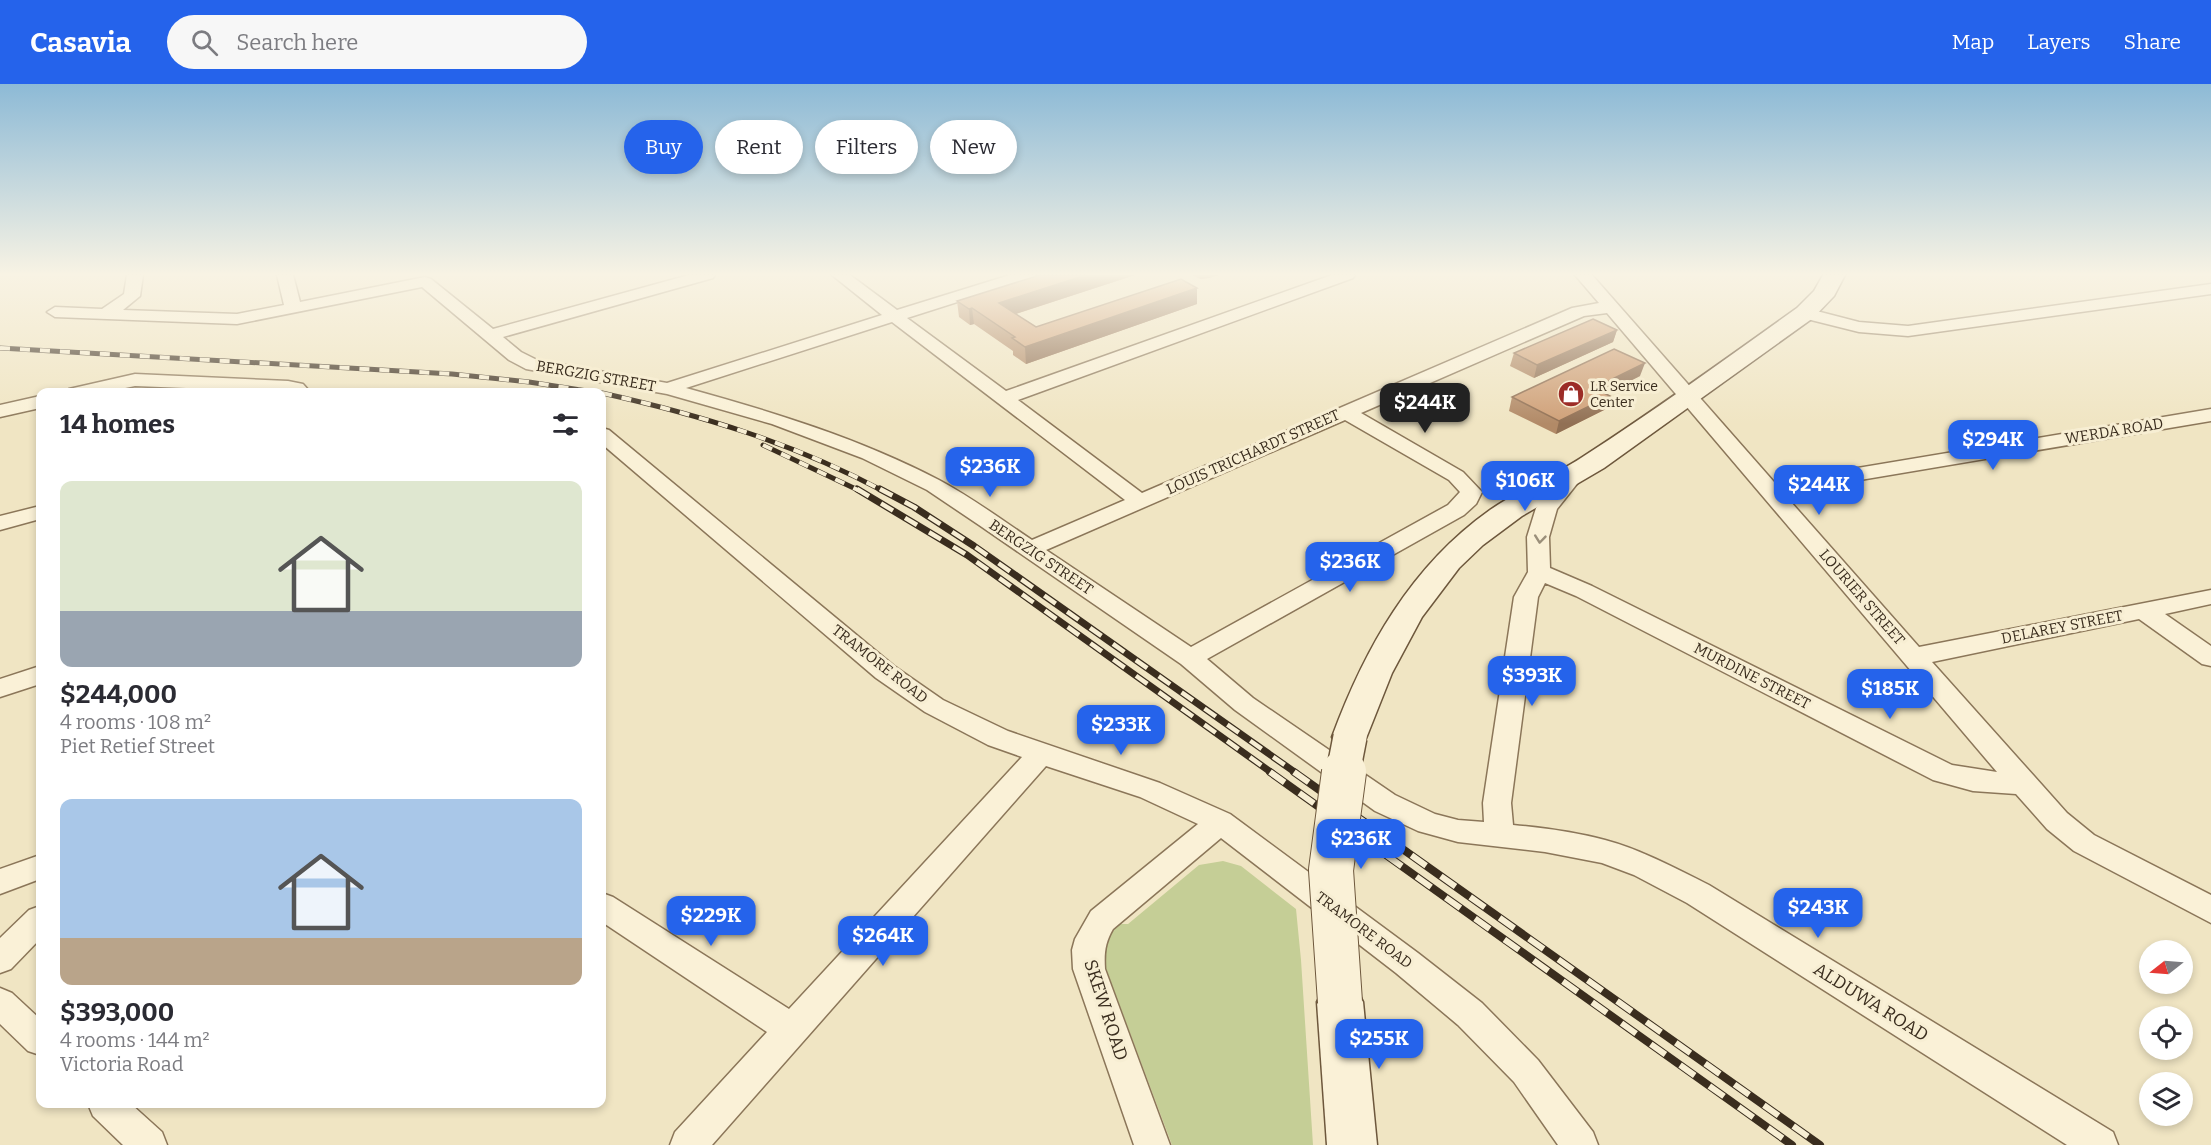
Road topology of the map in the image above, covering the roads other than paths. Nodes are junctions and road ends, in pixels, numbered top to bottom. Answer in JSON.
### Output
{"nodes":[{"id":1,"x":478,"y":325,"type":"edge"},
{"id":2,"x":528,"y":325,"type":"edge"},
{"id":3,"x":870,"y":325,"type":"edge"},
{"id":4,"x":904,"y":325,"type":"edge"},
{"id":5,"x":1210,"y":325,"type":"edge"},
{"id":6,"x":1549,"y":325,"type":"edge"},
{"id":7,"x":1625,"y":325,"type":"edge"},
{"id":8,"x":1789,"y":325,"type":"edge"},
{"id":9,"x":1849,"y":325,"type":"edge"},
{"id":10,"x":1955,"y":325,"type":"edge"},
{"id":11,"x":490,"y":335,"type":"junction"},
{"id":12,"x":99,"y":388,"type":"edge"},
{"id":13,"x":254,"y":388,"type":"edge"},
{"id":14,"x":669,"y":389,"type":"junction"},
{"id":15,"x":1689,"y":397,"type":"junction"},
{"id":16,"x":1003,"y":399,"type":"junction"},
{"id":17,"x":36,"y":403,"type":"edge"},
{"id":18,"x":0,"y":411,"type":"edge"},
{"id":19,"x":1345,"y":412,"type":"junction"},
{"id":20,"x":2211,"y":415,"type":"edge"},
{"id":21,"x":606,"y":437,"type":"edge"},
{"id":22,"x":1574,"y":475,"type":"junction"},
{"id":23,"x":1769,"y":489,"type":"junction"},
{"id":24,"x":1140,"y":501,"type":"junction"},
{"id":25,"x":36,"y":513,"type":"edge"},
{"id":26,"x":0,"y":523,"type":"edge"},
{"id":27,"x":1030,"y":549,"type":"junction"},
{"id":28,"x":1539,"y":572,"type":"junction"},
{"id":29,"x":2211,"y":597,"type":"edge"},
{"id":30,"x":2144,"y":611,"type":"junction"},
{"id":31,"x":1914,"y":657,"type":"junction"},
{"id":32,"x":1190,"y":658,"type":"junction"},
{"id":33,"x":2211,"y":658,"type":"edge"},
{"id":34,"x":36,"y":676,"type":"edge"},
{"id":35,"x":0,"y":688,"type":"edge"},
{"id":36,"x":1041,"y":754,"type":"junction"},
{"id":37,"x":2023,"y":784,"type":"junction"},
{"id":38,"x":1220,"y":822,"type":"junction"},
{"id":39,"x":1499,"y":836,"type":"junction"},
{"id":40,"x":36,"y":868,"type":"edge"},
{"id":41,"x":0,"y":882,"type":"edge"},
{"id":42,"x":606,"y":909,"type":"edge"},
{"id":43,"x":2211,"y":909,"type":"edge"},
{"id":44,"x":36,"y":923,"type":"edge"},
{"id":45,"x":0,"y":959,"type":"edge"},
{"id":46,"x":0,"y":1003,"type":"edge"},
{"id":47,"x":792,"y":1030,"type":"junction"},
{"id":48,"x":36,"y":1036,"type":"edge"},
{"id":49,"x":110,"y":1108,"type":"edge"},
{"id":50,"x":149,"y":1145,"type":"edge"},
{"id":51,"x":688,"y":1145,"type":"edge"},
{"id":52,"x":1152,"y":1145,"type":"edge"},
{"id":53,"x":1352,"y":1145,"type":"edge"},
{"id":54,"x":1580,"y":1145,"type":"edge"},
{"id":55,"x":2100,"y":1145,"type":"edge"}],
"edges":[{"from":1,"to":11,"type":"street","name":"BERGZIG STREET"},
{"from":2,"to":11,"type":"street"},
{"from":3,"to":14,"type":"street"},
{"from":4,"to":16,"type":"street"},
{"from":5,"to":16,"type":"street"},
{"from":6,"to":19,"type":"street","name":"LOUIS TRICHARDT STREET"},
{"from":7,"to":15,"type":"street","name":"LOURIER STREET"},
{"from":8,"to":15,"type":"street"},
{"from":9,"to":10,"type":"street"},
{"from":11,"to":14,"type":"street","name":"BERGZIG STREET"},
{"from":12,"to":13,"type":"street"},
{"from":14,"to":27,"type":"street","name":"BERGZIG STREET"},
{"from":15,"to":22,"type":"street"},
{"from":15,"to":23,"type":"street","name":"LOURIER STREET"},
{"from":16,"to":24,"type":"street"},
{"from":17,"to":18,"type":"street"},
{"from":19,"to":24,"type":"street","name":"LOUIS TRICHARDT STREET"},
{"from":19,"to":32,"type":"street"},
{"from":20,"to":23,"type":"street","name":"WERDA ROAD"},
{"from":21,"to":36,"type":"street","name":"TRAMORE ROAD"},
{"from":22,"to":28,"type":"street","one_way":true},
{"from":22,"to":53,"type":"street","bridge":true},
{"from":23,"to":31,"type":"street","name":"LOURIER STREET"},
{"from":24,"to":27,"type":"street","name":"LOUIS TRICHARDT STREET"},
{"from":25,"to":26,"type":"street"},
{"from":27,"to":32,"type":"street","name":"BERGZIG STREET"},
{"from":28,"to":37,"type":"street","name":"MURDINE STREET"},
{"from":28,"to":39,"type":"street"},
{"from":29,"to":30,"type":"street","name":"DELAREY STREET"},
{"from":30,"to":31,"type":"street","name":"DELAREY STREET"},
{"from":30,"to":33,"type":"street"},
{"from":31,"to":37,"type":"street","name":"LOURIER STREET"},
{"from":32,"to":39,"type":"street","name":"BERGZIG STREET"},
{"from":34,"to":35,"type":"street"},
{"from":36,"to":38,"type":"street","name":"TRAMORE ROAD"},
{"from":36,"to":47,"type":"street"},
{"from":37,"to":43,"type":"street"},
{"from":38,"to":52,"type":"street","name":"SKEW ROAD"},
{"from":38,"to":54,"type":"street","name":"TRAMORE ROAD"},
{"from":39,"to":55,"type":"street","name":"ALDUWA ROAD"},
{"from":40,"to":41,"type":"street"},
{"from":42,"to":47,"type":"street"},
{"from":44,"to":45,"type":"street"},
{"from":46,"to":48,"type":"street"},
{"from":47,"to":51,"type":"street"},
{"from":49,"to":50,"type":"street"}]}
